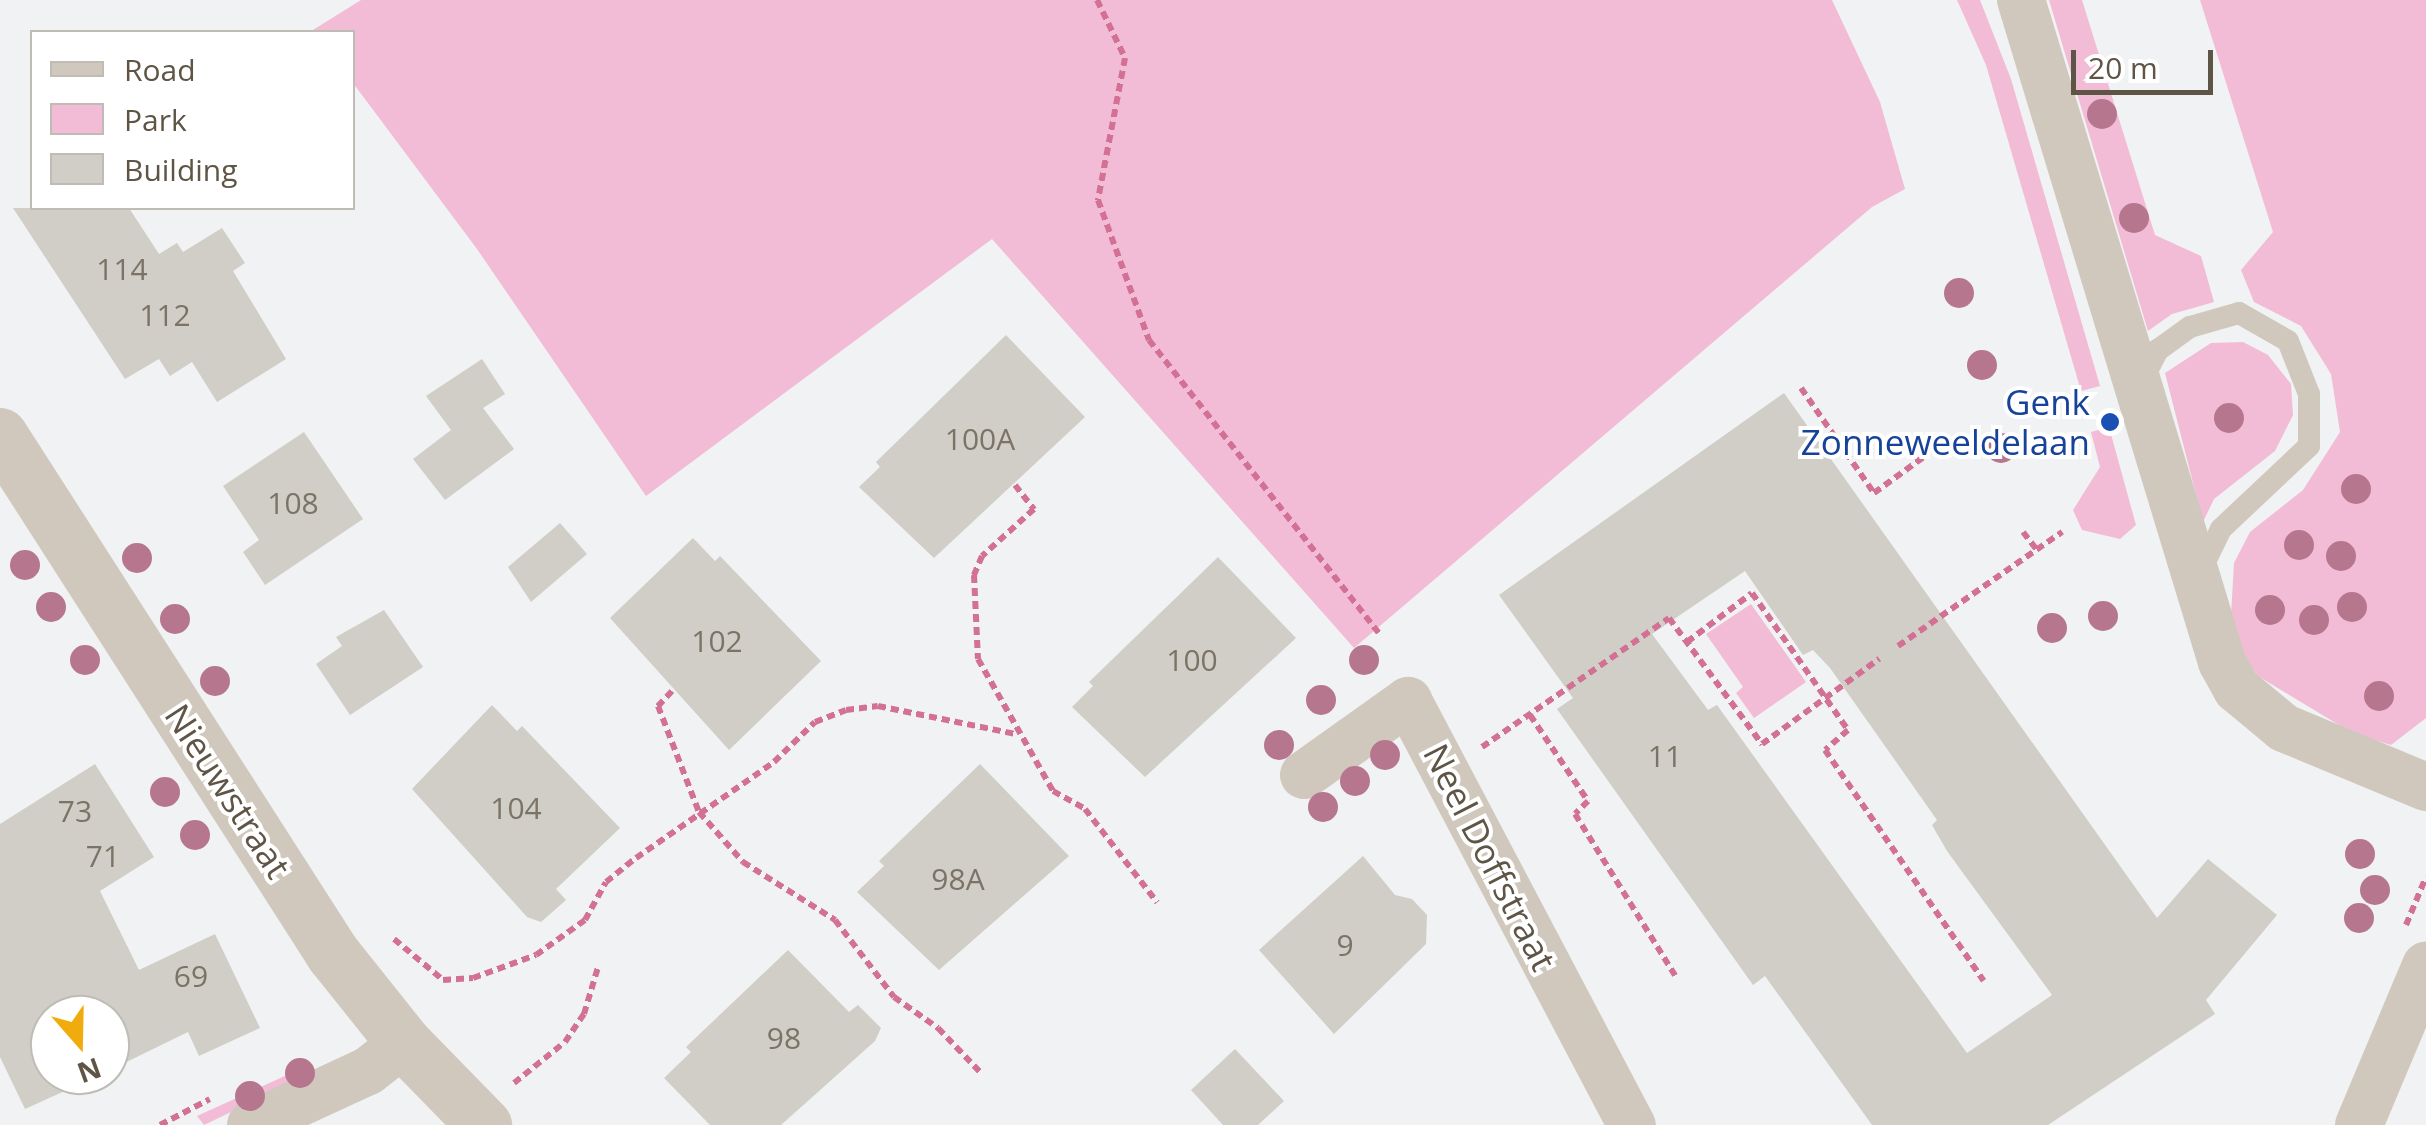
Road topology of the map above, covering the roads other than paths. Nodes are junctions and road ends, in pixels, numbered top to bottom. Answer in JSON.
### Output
{"nodes":[{"id":1,"x":2021,"y":0,"type":"edge"},
{"id":2,"x":2138,"y":388,"type":"junction"},
{"id":3,"x":0,"y":436,"type":"edge"},
{"id":4,"x":2196,"y":582,"type":"junction"},
{"id":5,"x":1304,"y":776,"type":"dead end"},
{"id":6,"x":2426,"y":787,"type":"edge"},
{"id":7,"x":2412,"y":956,"type":"edge"},
{"id":8,"x":404,"y":1043,"type":"junction"},
{"id":9,"x":479,"y":1120,"type":"edge"},
{"id":10,"x":251,"y":1125,"type":"edge"},
{"id":11,"x":1632,"y":1125,"type":"edge"},
{"id":12,"x":2359,"y":1125,"type":"edge"}],
"edges":[{"from":1,"to":2,"type":"street"},
{"from":2,"to":4,"type":"street"},
{"from":2,"to":4,"type":"lane"},
{"from":3,"to":8,"type":"street","name":"Nieuwstraat"},
{"from":4,"to":6,"type":"street"},
{"from":5,"to":11,"type":"street","name":"Neel Doffstraat"},
{"from":7,"to":12,"type":"street"},
{"from":8,"to":9,"type":"street","name":"Nieuwstraat"},
{"from":8,"to":10,"type":"street"}]}
